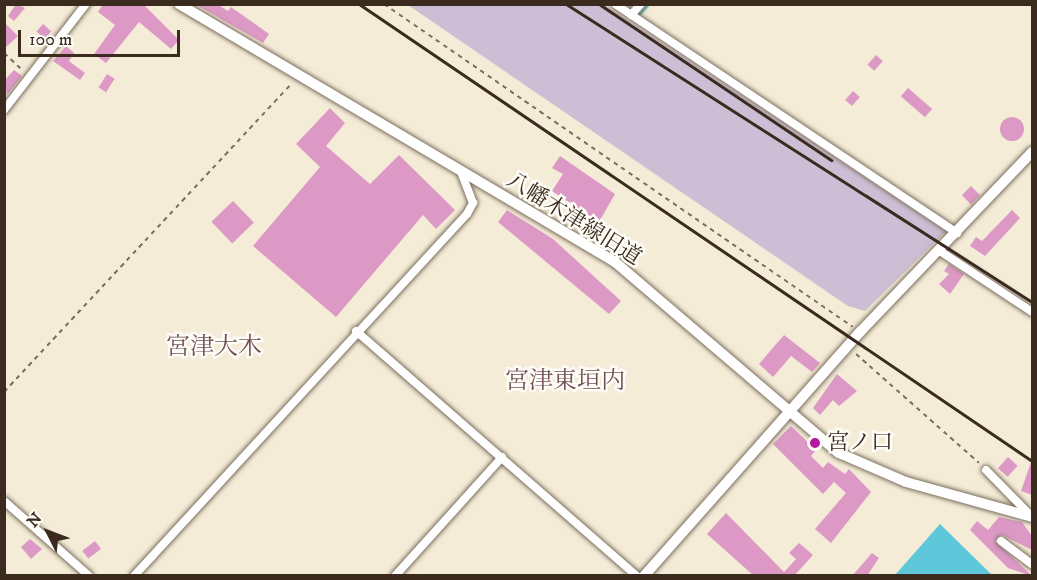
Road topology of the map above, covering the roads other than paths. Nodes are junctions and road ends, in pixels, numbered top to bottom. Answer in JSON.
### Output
{"nodes":[{"id":1,"x":86,"y":4,"type":"edge"},
{"id":2,"x":179,"y":4,"type":"edge"},
{"id":3,"x":615,"y":4,"type":"edge"},
{"id":4,"x":641,"y":4,"type":"edge"},
{"id":5,"x":631,"y":15,"type":"junction"},
{"id":6,"x":4,"y":110,"type":"edge"},
{"id":7,"x":1032,"y":152,"type":"edge"},
{"id":8,"x":461,"y":172,"type":"junction"},
{"id":9,"x":957,"y":233,"type":"junction"},
{"id":10,"x":940,"y":251,"type":"junction"},
{"id":11,"x":1032,"y":312,"type":"edge"},
{"id":12,"x":356,"y":331,"type":"junction"},
{"id":13,"x":787,"y":412,"type":"junction"},
{"id":14,"x":502,"y":457,"type":"junction"},
{"id":15,"x":986,"y":470,"type":"road end"},
{"id":16,"x":4,"y":501,"type":"edge"},
{"id":17,"x":1032,"y":517,"type":"edge"},
{"id":18,"x":1001,"y":541,"type":"dead end"},
{"id":19,"x":1032,"y":564,"type":"edge"},
{"id":20,"x":89,"y":576,"type":"edge"},
{"id":21,"x":134,"y":576,"type":"edge"},
{"id":22,"x":394,"y":576,"type":"edge"},
{"id":23,"x":637,"y":576,"type":"edge"},
{"id":24,"x":644,"y":576,"type":"edge"}],
"edges":[{"from":1,"to":6,"type":"street"},
{"from":2,"to":8,"type":"street","name":"八幡木津線旧道"},
{"from":3,"to":5,"type":"street"},
{"from":4,"to":5,"type":"street"},
{"from":5,"to":9,"type":"street"},
{"from":7,"to":9,"type":"street"},
{"from":8,"to":12,"type":"street"},
{"from":8,"to":13,"type":"street","name":"八幡木津線旧道"},
{"from":9,"to":10,"type":"street"},
{"from":10,"to":11,"type":"street"},
{"from":10,"to":13,"type":"street"},
{"from":12,"to":14,"type":"street"},
{"from":12,"to":21,"type":"street"},
{"from":13,"to":17,"type":"street","name":"八幡木津線旧道"},
{"from":13,"to":24,"type":"street"},
{"from":14,"to":22,"type":"street"},
{"from":14,"to":23,"type":"street"},
{"from":15,"to":17,"type":"street"},
{"from":16,"to":20,"type":"street"},
{"from":18,"to":19,"type":"street"}]}
